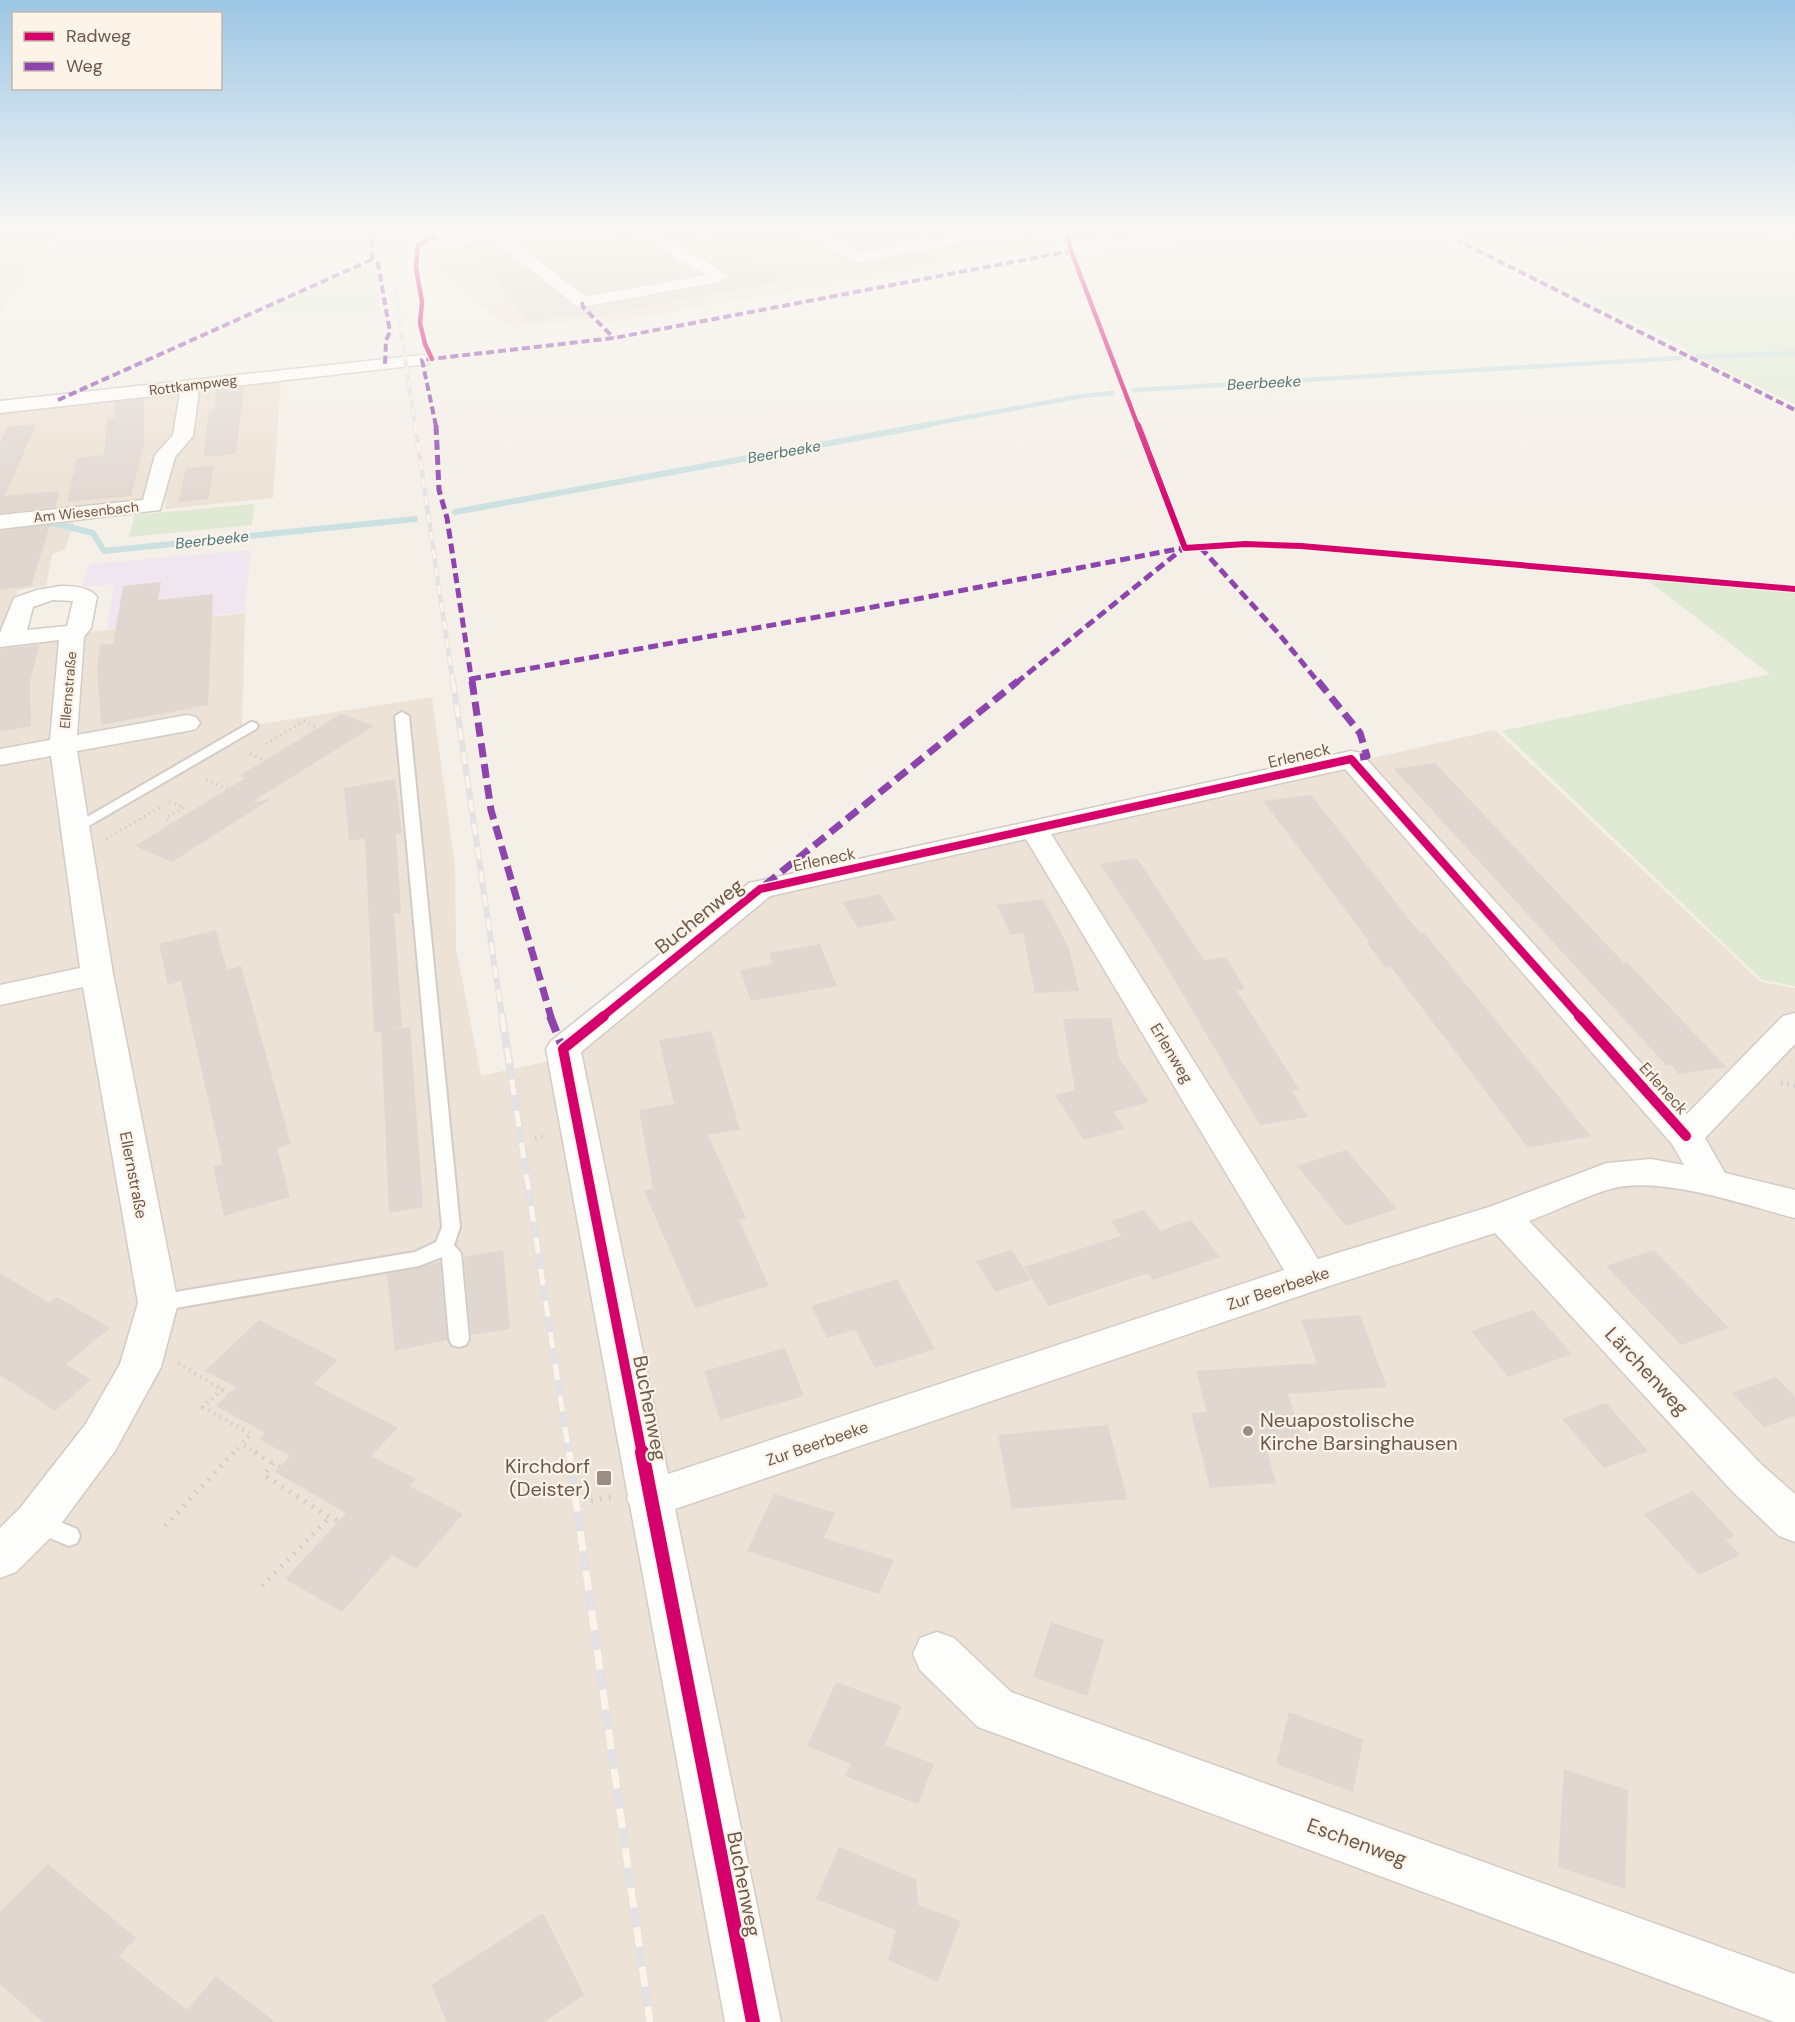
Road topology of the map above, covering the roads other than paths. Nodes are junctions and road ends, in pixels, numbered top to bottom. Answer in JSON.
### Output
{"nodes":[{"id":1,"x":422,"y":360,"type":"dead end"},
{"id":2,"x":190,"y":386,"type":"junction"},
{"id":3,"x":0,"y":407,"type":"edge"},
{"id":4,"x":0,"y":522,"type":"edge"},
{"id":5,"x":6,"y":639,"type":"edge"},
{"id":6,"x":402,"y":716,"type":"dead end"},
{"id":7,"x":187,"y":723,"type":"dead end"},
{"id":8,"x":251,"y":726,"type":"dead end"},
{"id":9,"x":63,"y":746,"type":"junction"},
{"id":10,"x":0,"y":757,"type":"edge"},
{"id":11,"x":75,"y":828,"type":"junction"},
{"id":12,"x":1034,"y":829,"type":"junction"},
{"id":13,"x":760,"y":889,"type":"joint"},
{"id":14,"x":97,"y":974,"type":"junction"},
{"id":15,"x":0,"y":995,"type":"edge"},
{"id":16,"x":1795,"y":1024,"type":"edge"},
{"id":17,"x":1686,"y":1136,"type":"junction"},
{"id":18,"x":1712,"y":1183,"type":"junction"},
{"id":19,"x":1795,"y":1204,"type":"edge"},
{"id":20,"x":1502,"y":1216,"type":"junction"},
{"id":21,"x":444,"y":1247,"type":"junction"},
{"id":22,"x":1309,"y":1277,"type":"junction"},
{"id":23,"x":159,"y":1303,"type":"junction"},
{"id":24,"x":459,"y":1339,"type":"dead end"},
{"id":25,"x":649,"y":1499,"type":"junction"},
{"id":26,"x":36,"y":1522,"type":"junction"},
{"id":27,"x":1795,"y":1522,"type":"edge"},
{"id":28,"x":69,"y":1536,"type":"dead end"},
{"id":29,"x":0,"y":1558,"type":"edge"},
{"id":30,"x":937,"y":1654,"type":"dead end"},
{"id":31,"x":1795,"y":2002,"type":"edge"},
{"id":32,"x":753,"y":2022,"type":"edge"}],
"edges":[{"from":1,"to":2,"type":"street","name":"Rottkampweg"},
{"from":2,"to":3,"type":"street","name":"Rottkampweg"},
{"from":2,"to":4,"type":"street","name":"Am Wiesenbach"},
{"from":5,"to":9,"type":"street","name":"Ellernstraße"},
{"from":6,"to":21,"type":"lane"},
{"from":7,"to":9,"type":"street","name":"Ellernstraße"},
{"from":8,"to":11,"type":"lane"},
{"from":9,"to":10,"type":"street","name":"Ellernstraße"},
{"from":9,"to":11,"type":"street","name":"Ellernstraße"},
{"from":11,"to":14,"type":"street","name":"Ellernstraße"},
{"from":12,"to":13,"type":"street","name":"Erleneck"},
{"from":12,"to":17,"type":"street","name":"Erleneck"},
{"from":12,"to":22,"type":"street","name":"Erlenweg"},
{"from":13,"to":25,"type":"street","name":"Buchenweg"},
{"from":14,"to":15,"type":"street"},
{"from":14,"to":23,"type":"street","name":"Ellernstraße"},
{"from":16,"to":17,"type":"street"},
{"from":17,"to":18,"type":"street"},
{"from":18,"to":19,"type":"street","name":"Zur Beerbeeke"},
{"from":18,"to":20,"type":"street","name":"Zur Beerbeeke"},
{"from":20,"to":22,"type":"street","name":"Zur Beerbeeke"},
{"from":20,"to":27,"type":"street","name":"Lärchenweg"},
{"from":21,"to":23,"type":"lane"},
{"from":21,"to":24,"type":"lane"},
{"from":22,"to":25,"type":"street","name":"Zur Beerbeeke"},
{"from":23,"to":26,"type":"street","name":"Ellernstraße"},
{"from":25,"to":32,"type":"street","name":"Buchenweg"},
{"from":26,"to":28,"type":"lane"},
{"from":26,"to":29,"type":"street","name":"Ellernstraße"},
{"from":30,"to":31,"type":"street","name":"Eschenweg"}]}
